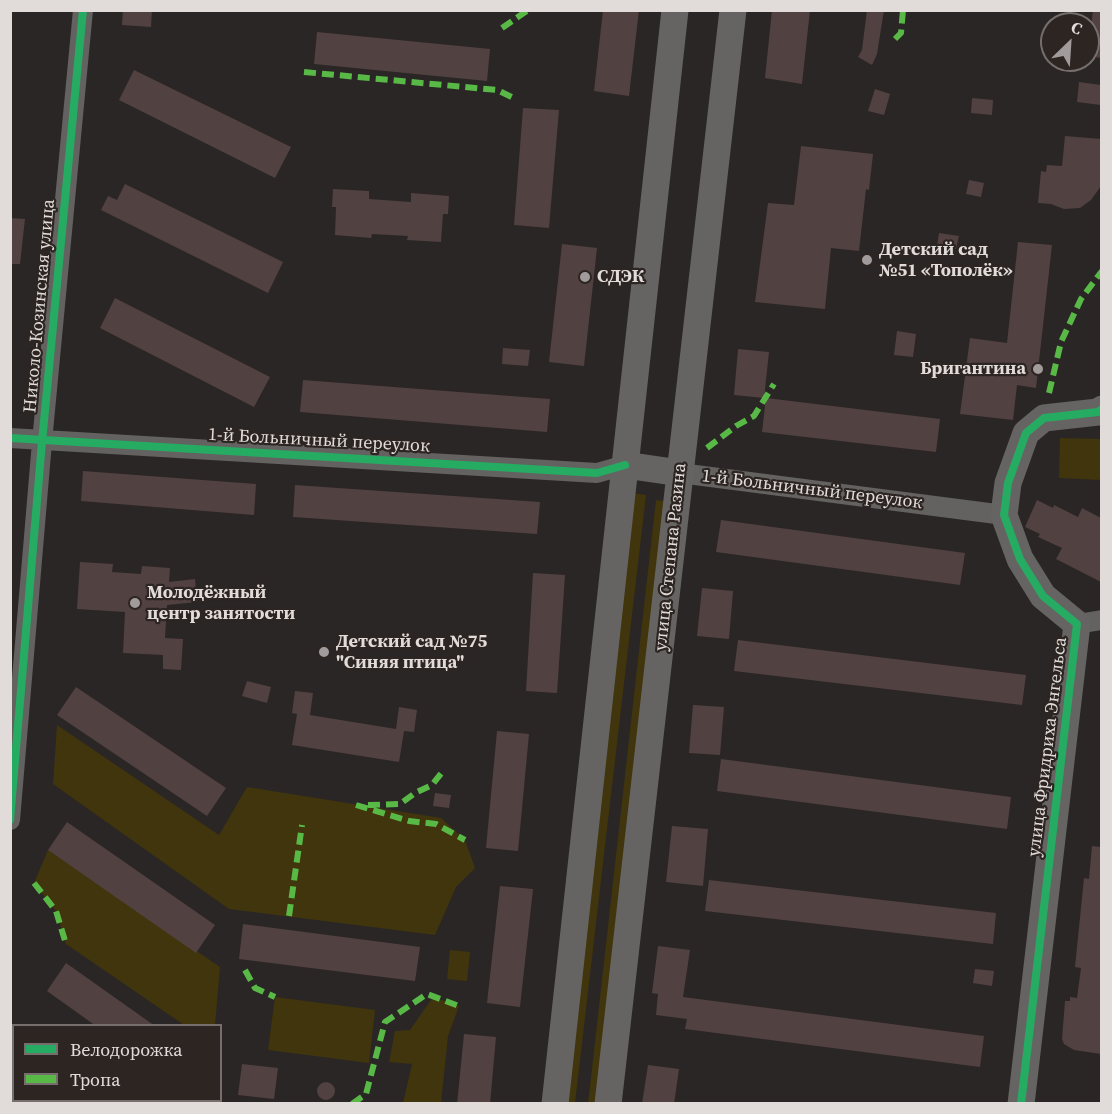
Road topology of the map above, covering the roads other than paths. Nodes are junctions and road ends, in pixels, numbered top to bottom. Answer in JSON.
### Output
{"nodes":[{"id":1,"x":83,"y":10,"type":"edge"},
{"id":2,"x":675,"y":10,"type":"edge"},
{"id":3,"x":733,"y":10,"type":"edge"},
{"id":4,"x":1101,"y":409,"type":"edge"},
{"id":5,"x":10,"y":438,"type":"edge"},
{"id":6,"x":42,"y":442,"type":"junction"},
{"id":7,"x":625,"y":465,"type":"junction"},
{"id":8,"x":680,"y":473,"type":"junction"},
{"id":9,"x":1004,"y":515,"type":"junction"},
{"id":10,"x":1089,"y":622,"type":"edge"},
{"id":11,"x":10,"y":820,"type":"edge"},
{"id":12,"x":555,"y":1104,"type":"edge"},
{"id":13,"x":608,"y":1104,"type":"edge"},
{"id":14,"x":1021,"y":1104,"type":"edge"}],
"edges":[{"from":1,"to":6,"type":"street","name":"Николо-Козинская улица"},
{"from":2,"to":7,"type":"main road"},
{"from":3,"to":8,"type":"main road","name":"улица Степана Разина"},
{"from":4,"to":9,"type":"main road","name":"улица Фридриха Энгельса"},
{"from":5,"to":6,"type":"street","name":"1-й Больничный переулок"},
{"from":6,"to":7,"type":"street","name":"1-й Больничный переулок"},
{"from":6,"to":11,"type":"street","name":"Николо-Козинская улица"},
{"from":7,"to":8,"type":"main road","name":"1-й Больничный переулок"},
{"from":7,"to":12,"type":"main road"},
{"from":8,"to":9,"type":"street","name":"1-й Больничный переулок"},
{"from":8,"to":13,"type":"main road","name":"улица Степана Разина"},
{"from":9,"to":10,"type":"main road","name":"улица Фридриха Энгельса"},
{"from":10,"to":14,"type":"main road","name":"улица Фридриха Энгельса"}]}
